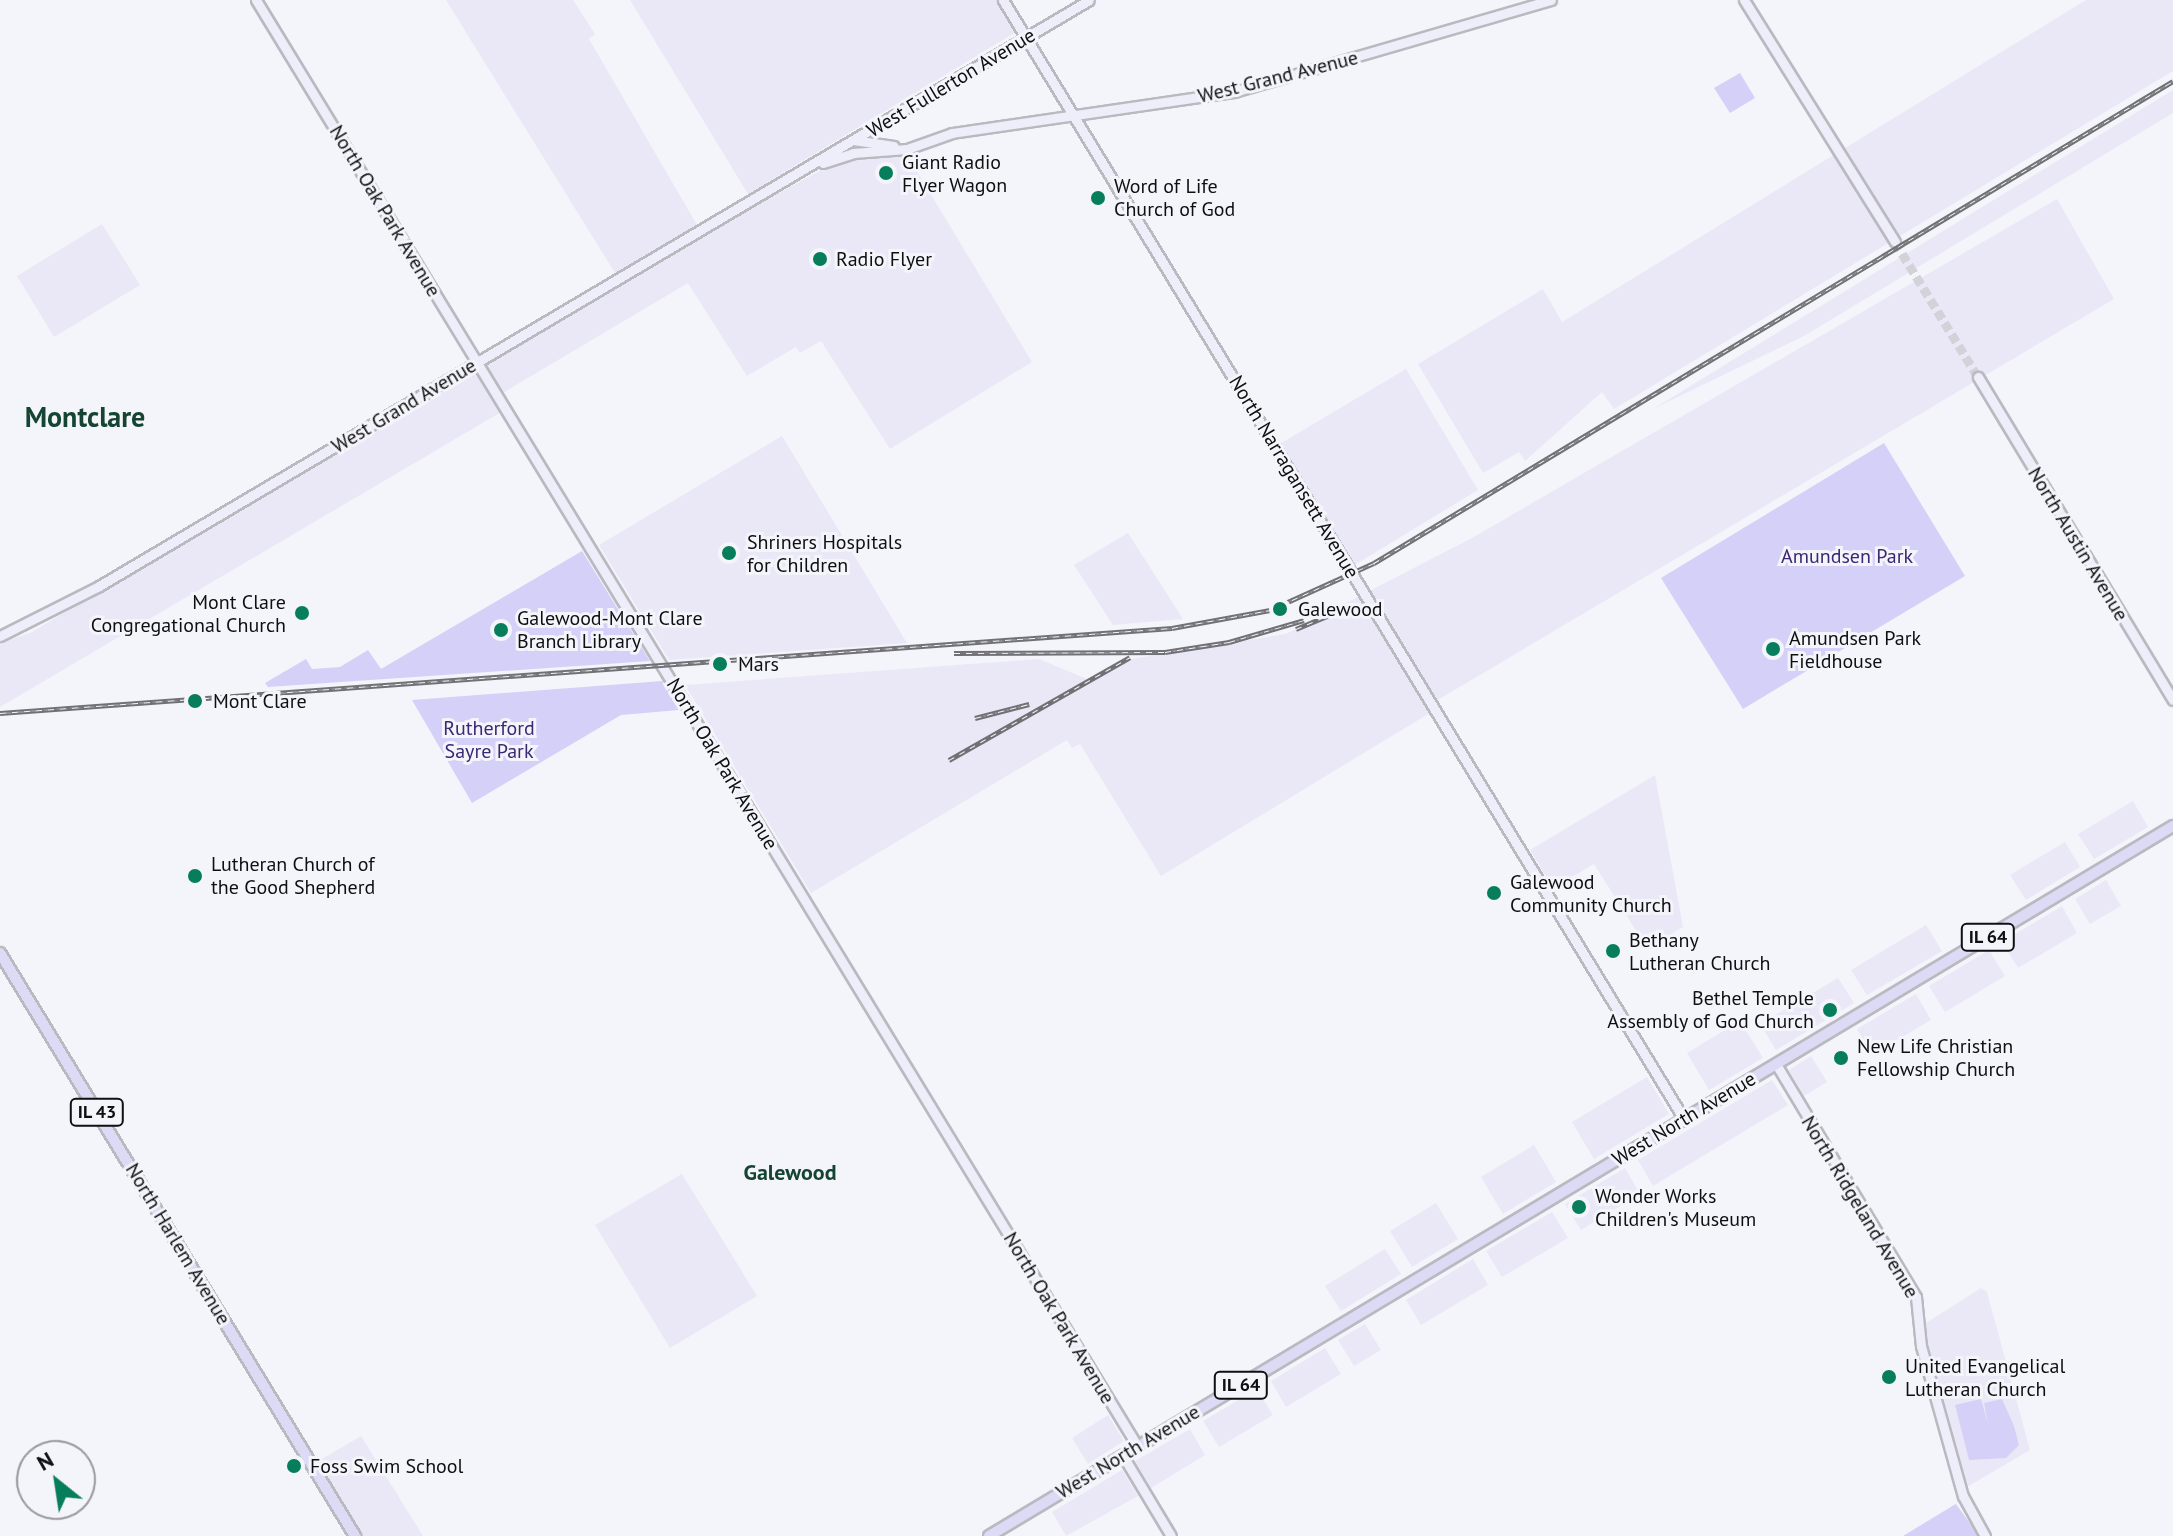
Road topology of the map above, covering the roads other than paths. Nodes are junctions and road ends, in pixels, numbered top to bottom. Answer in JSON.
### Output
{"nodes":[{"id":1,"x":256,"y":0,"type":"edge"},
{"id":2,"x":1003,"y":0,"type":"edge"},
{"id":3,"x":1089,"y":0,"type":"edge"},
{"id":4,"x":1551,"y":0,"type":"edge"},
{"id":5,"x":1744,"y":0,"type":"edge"},
{"id":6,"x":1027,"y":38,"type":"junction"},
{"id":7,"x":1073,"y":115,"type":"junction"},
{"id":8,"x":885,"y":122,"type":"junction"},
{"id":9,"x":853,"y":140,"type":"junction"},
{"id":10,"x":889,"y":145,"type":"junction"},
{"id":11,"x":907,"y":149,"type":"junction"},
{"id":12,"x":804,"y":169,"type":"junction"},
{"id":13,"x":1893,"y":243,"type":"tunnel mouth"},
{"id":14,"x":477,"y":362,"type":"junction"},
{"id":15,"x":1976,"y":378,"type":"tunnel mouth"},
{"id":16,"x":0,"y":636,"type":"edge"},
{"id":17,"x":2173,"y":700,"type":"edge"},
{"id":18,"x":2173,"y":826,"type":"edge"},
{"id":19,"x":0,"y":953,"type":"edge"},
{"id":20,"x":1776,"y":1064,"type":"junction"},
{"id":21,"x":1684,"y":1119,"type":"junction"},
{"id":22,"x":1138,"y":1447,"type":"junction"},
{"id":23,"x":1123,"y":1456,"type":"junction"},
{"id":24,"x":355,"y":1536,"type":"edge"},
{"id":25,"x":989,"y":1536,"type":"edge"},
{"id":26,"x":1171,"y":1536,"type":"edge"},
{"id":27,"x":1985,"y":1536,"type":"edge"}],
"edges":[{"from":1,"to":14,"type":"street","name":"North Oak Park Avenue"},
{"from":2,"to":6,"type":"street","name":"North Narragansett Avenue"},
{"from":3,"to":6,"type":"street","name":"West Fullerton Avenue"},
{"from":4,"to":7,"type":"street","name":"West Grand Avenue"},
{"from":5,"to":13,"type":"street"},
{"from":6,"to":7,"type":"street","name":"North Narragansett Avenue"},
{"from":6,"to":8,"type":"street","name":"West Fullerton Avenue"},
{"from":7,"to":11,"type":"street","name":"West Grand Avenue"},
{"from":7,"to":21,"type":"street","name":"North Narragansett Avenue"},
{"from":8,"to":9,"type":"street","name":"West Fullerton Avenue"},
{"from":8,"to":10,"type":"street"},
{"from":9,"to":10,"type":"street"},
{"from":9,"to":12,"type":"street","name":"West Grand Avenue"},
{"from":10,"to":11,"type":"street"},
{"from":11,"to":12,"type":"street","name":"West Grand Avenue"},
{"from":12,"to":14,"type":"street","name":"West Grand Avenue"},
{"from":14,"to":16,"type":"street","name":"West Grand Avenue"},
{"from":14,"to":22,"type":"street","name":"North Oak Park Avenue"},
{"from":15,"to":17,"type":"street","name":"North Austin Avenue"},
{"from":18,"to":20,"type":"main road","name":"West North Avenue","number":"IL 64"},
{"from":19,"to":24,"type":"main road","name":"North Harlem Avenue","number":"IL 43"},
{"from":20,"to":21,"type":"main road","name":"West North Avenue","number":"IL 64"},
{"from":20,"to":27,"type":"street","name":"North Ridgeland Avenue"},
{"from":21,"to":22,"type":"main road","name":"West North Avenue","number":"IL 64"},
{"from":22,"to":23,"type":"main road","name":"West North Avenue","number":"IL 64"},
{"from":23,"to":25,"type":"main road","name":"West North Avenue","number":"IL 64"},
{"from":23,"to":26,"type":"street"}]}
